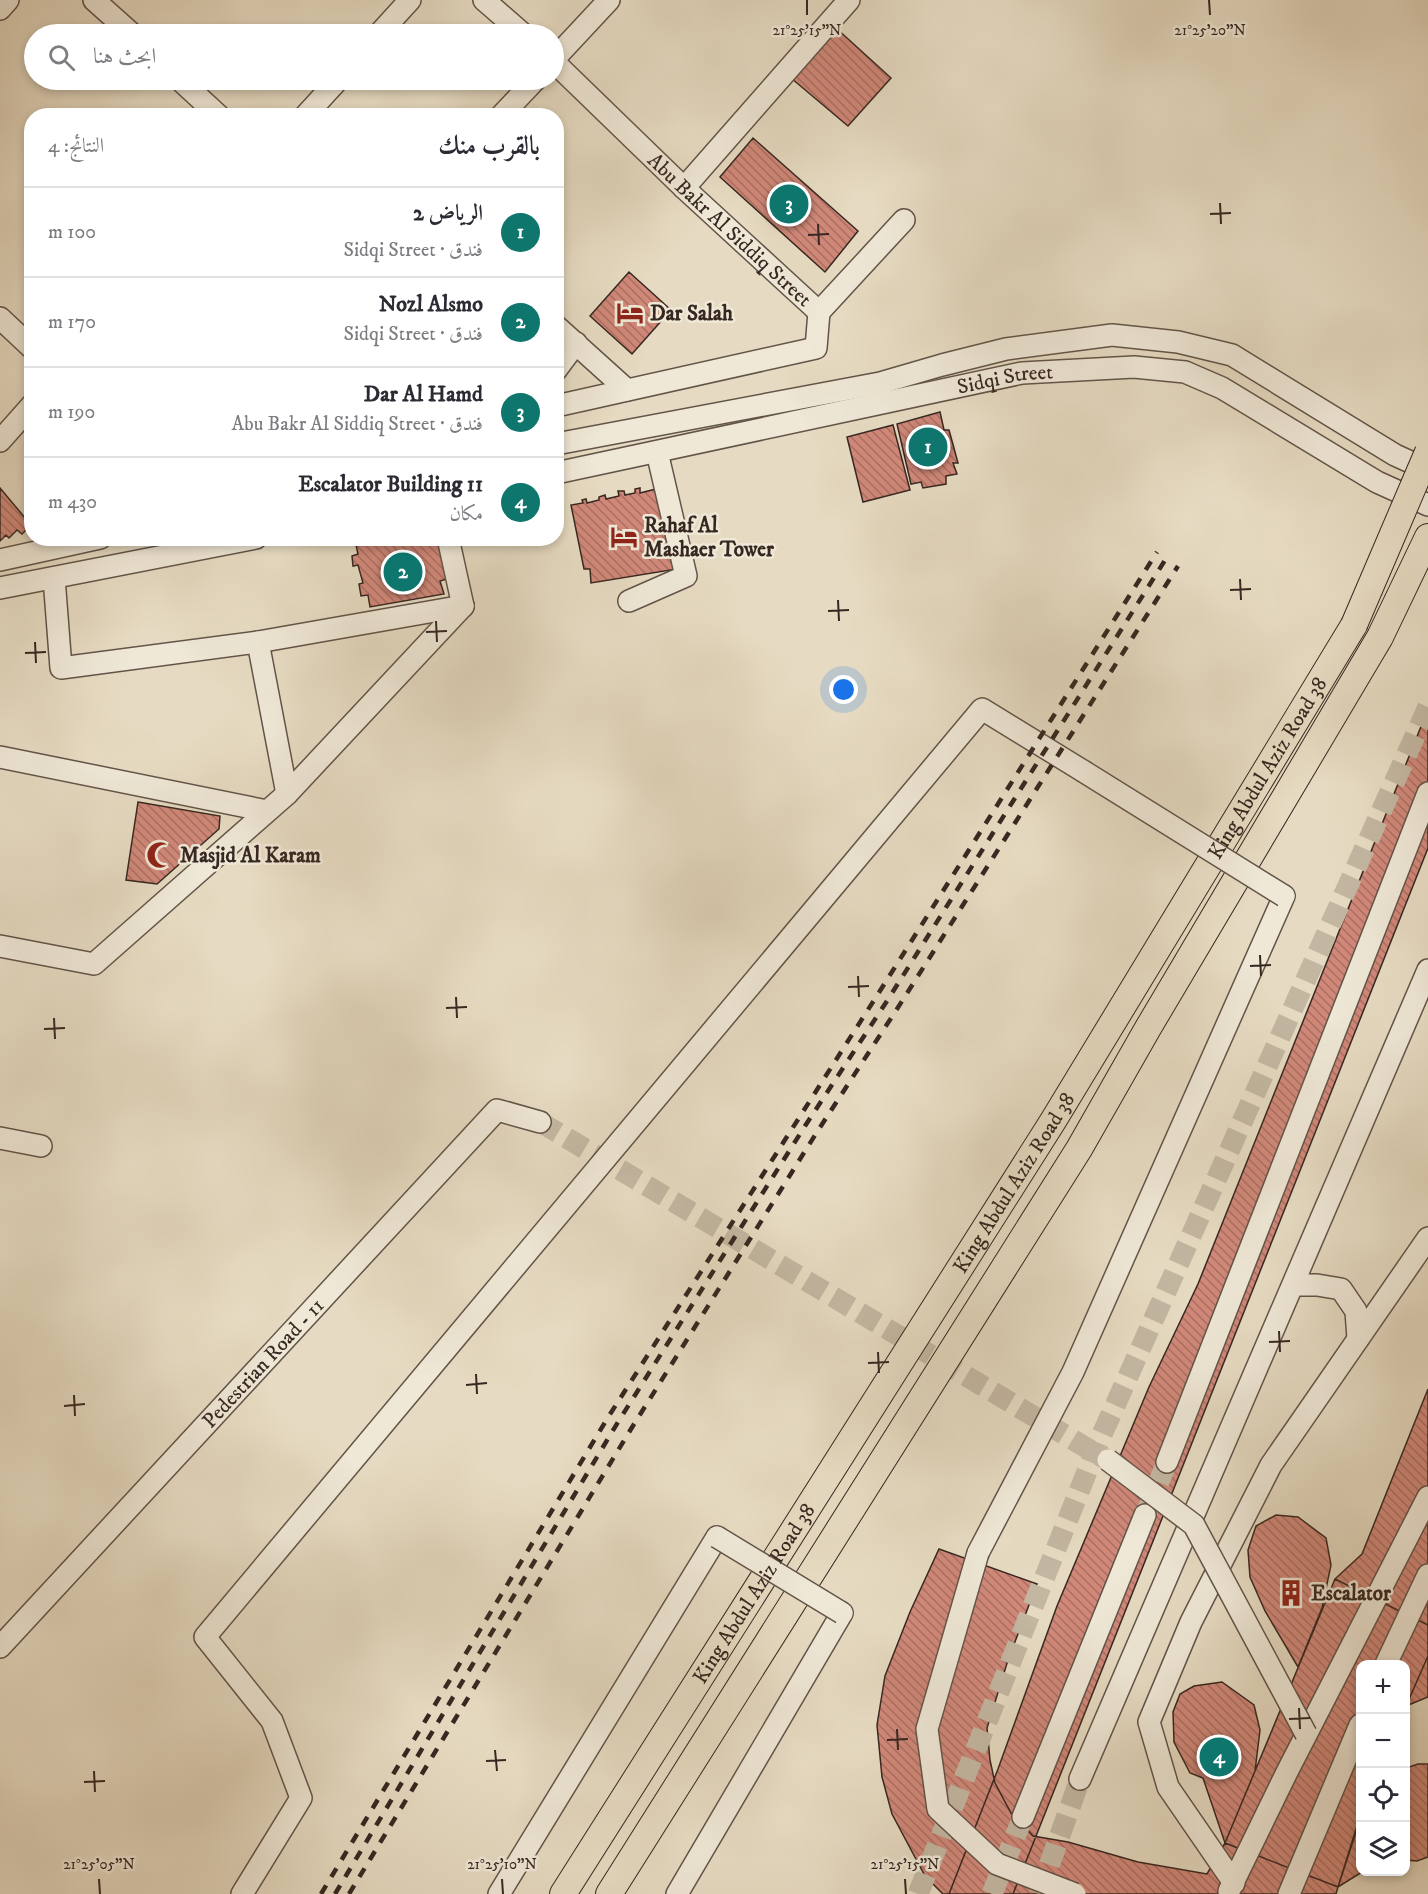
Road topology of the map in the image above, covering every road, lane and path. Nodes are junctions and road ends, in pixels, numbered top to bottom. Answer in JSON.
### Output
{"nodes":[{"id":1,"x":8,"y":0,"type":"edge"},
{"id":2,"x":94,"y":0,"type":"edge"},
{"id":3,"x":410,"y":0,"type":"edge"},
{"id":4,"x":484,"y":0,"type":"edge"},
{"id":5,"x":609,"y":0,"type":"edge"},
{"id":6,"x":849,"y":0,"type":"edge"},
{"id":7,"x":0,"y":9,"type":"edge"},
{"id":8,"x":121,"y":24,"type":"edge"},
{"id":9,"x":388,"y":24,"type":"edge"},
{"id":10,"x":512,"y":24,"type":"edge"},
{"id":11,"x":564,"y":50,"type":"edge"},
{"id":12,"x":564,"y":71,"type":"edge"},
{"id":13,"x":191,"y":90,"type":"edge"},
{"id":14,"x":331,"y":90,"type":"edge"},
{"id":15,"x":526,"y":90,"type":"edge"},
{"id":16,"x":210,"y":108,"type":"edge"},
{"id":17,"x":319,"y":108,"type":"edge"},
{"id":18,"x":509,"y":108,"type":"edge"},
{"id":19,"x":684,"y":189,"type":"junction"},
{"id":20,"x":904,"y":220,"type":"dead end"},
{"id":21,"x":819,"y":312,"type":"junction"},
{"id":22,"x":0,"y":318,"type":"edge"},
{"id":23,"x":564,"y":333,"type":"edge"},
{"id":24,"x":24,"y":340,"type":"edge"},
{"id":25,"x":576,"y":343,"type":"junction"},
{"id":26,"x":564,"y":359,"type":"edge"},
{"id":27,"x":942,"y":364,"type":"junction"},
{"id":28,"x":948,"y":389,"type":"junction"},
{"id":29,"x":627,"y":390,"type":"junction"},
{"id":30,"x":564,"y":404,"type":"edge"},
{"id":31,"x":24,"y":414,"type":"edge"},
{"id":32,"x":0,"y":441,"type":"edge"},
{"id":33,"x":564,"y":442,"type":"edge"},
{"id":34,"x":657,"y":452,"type":"junction"},
{"id":35,"x":1428,"y":452,"type":"edge"},
{"id":36,"x":1428,"y":470,"type":"edge"},
{"id":37,"x":564,"y":471,"type":"edge"},
{"id":38,"x":1428,"y":505,"type":"edge"},
{"id":39,"x":1428,"y":537,"type":"edge"},
{"id":40,"x":64,"y":546,"type":"edge"},
{"id":41,"x":199,"y":546,"type":"edge"},
{"id":42,"x":450,"y":546,"type":"edge"},
{"id":43,"x":0,"y":560,"type":"edge"},
{"id":44,"x":54,"y":578,"type":"junction"},
{"id":45,"x":0,"y":588,"type":"edge"},
{"id":46,"x":629,"y":601,"type":"dead end"},
{"id":47,"x":463,"y":606,"type":"junction"},
{"id":48,"x":258,"y":642,"type":"junction"},
{"id":49,"x":0,"y":758,"type":"edge"},
{"id":50,"x":1428,"y":793,"type":"edge"},
{"id":51,"x":287,"y":794,"type":"junction"},
{"id":52,"x":267,"y":811,"type":"junction"},
{"id":53,"x":0,"y":946,"type":"edge"},
{"id":54,"x":1428,"y":970,"type":"edge"},
{"id":55,"x":540,"y":1122,"type":"tunnel mouth"},
{"id":56,"x":0,"y":1138,"type":"edge"},
{"id":57,"x":41,"y":1146,"type":"dead end"},
{"id":58,"x":1428,"y":1238,"type":"edge"},
{"id":59,"x":1293,"y":1285,"type":"junction"},
{"id":60,"x":1358,"y":1339,"type":"junction"},
{"id":61,"x":1108,"y":1460,"type":"tunnel mouth"},
{"id":62,"x":1167,"y":1462,"type":"tunnel mouth"},
{"id":63,"x":1428,"y":1497,"type":"edge"},
{"id":64,"x":1145,"y":1515,"type":"tunnel mouth"},
{"id":65,"x":1428,"y":1575,"type":"edge"},
{"id":66,"x":0,"y":1647,"type":"edge"},
{"id":67,"x":1388,"y":1660,"type":"edge"},
{"id":68,"x":1306,"y":1734,"type":"junction"},
{"id":69,"x":1356,"y":1735,"type":"edge"},
{"id":70,"x":1080,"y":1779,"type":"tunnel mouth"},
{"id":71,"x":1023,"y":1817,"type":"tunnel mouth"},
{"id":72,"x":1231,"y":1888,"type":"edge"},
{"id":73,"x":243,"y":1894,"type":"edge"},
{"id":74,"x":499,"y":1894,"type":"edge"},
{"id":75,"x":563,"y":1894,"type":"edge"},
{"id":76,"x":609,"y":1894,"type":"edge"},
{"id":77,"x":677,"y":1894,"type":"edge"},
{"id":78,"x":1075,"y":1894,"type":"edge"},
{"id":79,"x":1289,"y":1894,"type":"edge"}],
"edges":[{"from":1,"to":7,"type":"street"},
{"from":2,"to":8,"type":"street"},
{"from":3,"to":9,"type":"street"},
{"from":4,"to":10,"type":"street"},
{"from":5,"to":11,"type":"street"},
{"from":6,"to":19,"type":"street"},
{"from":12,"to":19,"type":"street","name":"Abu Bakr Al Siddiq Street"},
{"from":13,"to":16,"type":"street"},
{"from":14,"to":17,"type":"street"},
{"from":15,"to":18,"type":"street"},
{"from":19,"to":21,"type":"street","name":"Abu Bakr Al Siddiq Street"},
{"from":20,"to":21,"type":"street"},
{"from":21,"to":29,"type":"street","name":"Abu Bakr Al Siddiq Street"},
{"from":22,"to":24,"type":"street"},
{"from":23,"to":25,"type":"street"},
{"from":25,"to":26,"type":"street"},
{"from":25,"to":29,"type":"street"},
{"from":27,"to":28,"type":"street"},
{"from":27,"to":33,"type":"street","name":"Sidqi Street"},
{"from":27,"to":36,"type":"street","name":"Sidqi Street"},
{"from":28,"to":34,"type":"street","name":"Sidqi Street"},
{"from":28,"to":38,"type":"street","name":"Sidqi Street"},
{"from":29,"to":30,"type":"street","name":"Abu Bakr Al Siddiq Street"},
{"from":31,"to":32,"type":"street"},
{"from":34,"to":37,"type":"street","name":"Sidqi Street"},
{"from":34,"to":46,"type":"street"},
{"from":35,"to":75,"type":"main road","name":"King Abdul Aziz Road 38","bridge":true},
{"from":39,"to":76,"type":"main road","name":"King Abdul Aziz Road 38"},
{"from":40,"to":43,"type":"street"},
{"from":41,"to":44,"type":"street"},
{"from":42,"to":47,"type":"street"},
{"from":44,"to":45,"type":"street"},
{"from":44,"to":48,"type":"street"},
{"from":47,"to":48,"type":"street"},
{"from":47,"to":51,"type":"street"},
{"from":48,"to":51,"type":"street"},
{"from":49,"to":52,"type":"street"},
{"from":50,"to":62,"type":"street"},
{"from":51,"to":52,"type":"street"},
{"from":52,"to":53,"type":"street"},
{"from":54,"to":59,"type":"street"},
{"from":55,"to":66,"type":"street","name":"Pedestrian Road - 11"},
{"from":56,"to":57,"type":"street"},
{"from":58,"to":60,"type":"street"},
{"from":59,"to":60,"type":"street"},
{"from":59,"to":70,"type":"street"},
{"from":60,"to":72,"type":"street"},
{"from":61,"to":68,"type":"street","bridge":true},
{"from":63,"to":68,"type":"street"},
{"from":64,"to":71,"type":"street"},
{"from":65,"to":67,"type":"street"},
{"from":68,"to":72,"type":"street"},
{"from":69,"to":79,"type":"street"},
{"from":73,"to":78,"type":"street","bridge":true},
{"from":74,"to":77,"type":"street","bridge":true}]}
